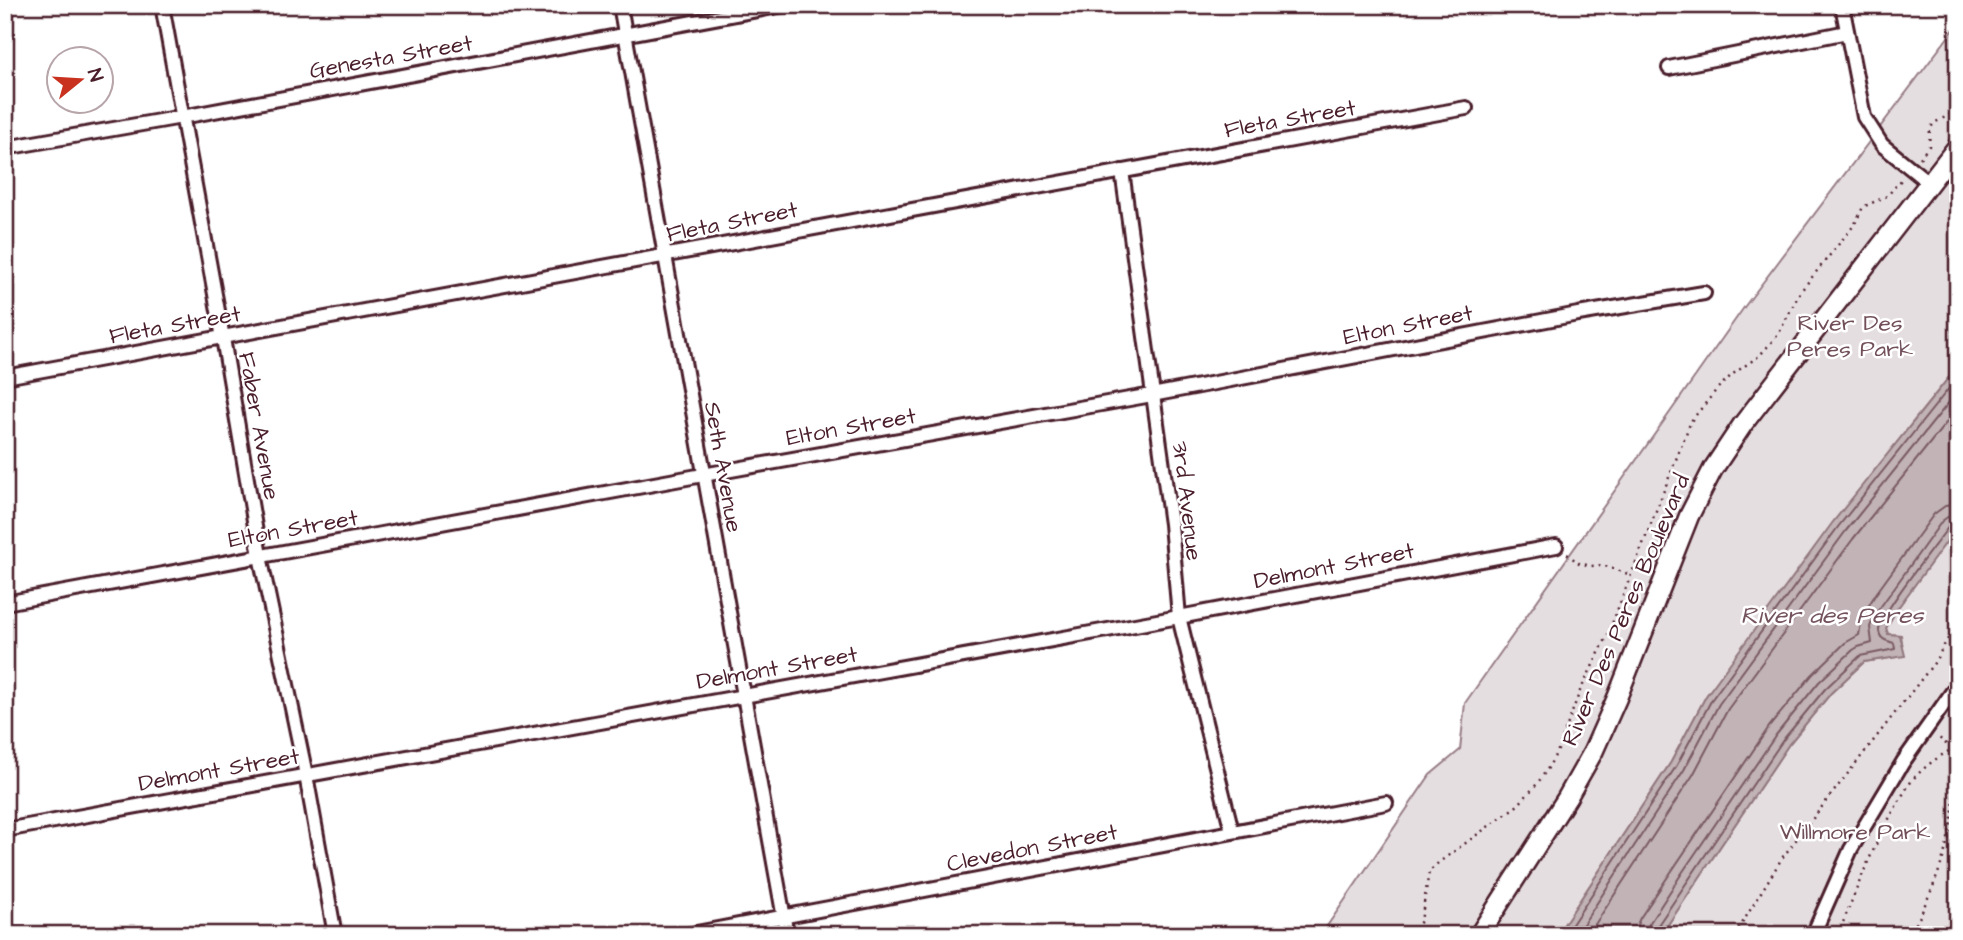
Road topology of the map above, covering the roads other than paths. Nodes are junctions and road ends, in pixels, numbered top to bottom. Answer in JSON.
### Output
{"nodes":[{"id":1,"x":162,"y":5,"type":"edge"},
{"id":2,"x":620,"y":5,"type":"edge"},
{"id":3,"x":784,"y":5,"type":"edge"},
{"id":4,"x":1842,"y":5,"type":"edge"},
{"id":5,"x":1847,"y":32,"type":"junction"},
{"id":6,"x":625,"y":35,"type":"junction"},
{"id":7,"x":1669,"y":68,"type":"dead end"},
{"id":8,"x":1466,"y":108,"type":"dead end"},
{"id":9,"x":182,"y":117,"type":"junction"},
{"id":10,"x":1958,"y":146,"type":"edge"},
{"id":11,"x":5,"y":148,"type":"edge"},
{"id":12,"x":1122,"y":171,"type":"junction"},
{"id":13,"x":1929,"y":183,"type":"junction"},
{"id":14,"x":665,"y":256,"type":"junction"},
{"id":15,"x":1704,"y":293,"type":"dead end"},
{"id":16,"x":223,"y":338,"type":"junction"},
{"id":17,"x":5,"y":377,"type":"edge"},
{"id":18,"x":1152,"y":395,"type":"junction"},
{"id":19,"x":703,"y":475,"type":"junction"},
{"id":20,"x":1556,"y":546,"type":"road end"},
{"id":21,"x":260,"y":556,"type":"junction"},
{"id":22,"x":5,"y":603,"type":"edge"},
{"id":23,"x":1179,"y":617,"type":"junction"},
{"id":24,"x":1958,"y":684,"type":"edge"},
{"id":25,"x":742,"y":695,"type":"junction"},
{"id":26,"x":306,"y":775,"type":"junction"},
{"id":27,"x":1386,"y":803,"type":"dead end"},
{"id":28,"x":5,"y":830,"type":"edge"},
{"id":29,"x":1232,"y":831,"type":"junction"},
{"id":30,"x":783,"y":917,"type":"junction"},
{"id":31,"x":335,"y":935,"type":"edge"},
{"id":32,"x":686,"y":935,"type":"edge"},
{"id":33,"x":787,"y":935,"type":"edge"},
{"id":34,"x":1479,"y":935,"type":"edge"},
{"id":35,"x":1813,"y":935,"type":"edge"}],
"edges":[{"from":1,"to":9,"type":"street","name":"Faber Avenue"},
{"from":2,"to":6,"type":"street","name":"Seth Avenue"},
{"from":3,"to":6,"type":"street","name":"Genesta Street"},
{"from":4,"to":5,"type":"street"},
{"from":5,"to":7,"type":"street"},
{"from":5,"to":13,"type":"street"},
{"from":6,"to":9,"type":"street","name":"Genesta Street"},
{"from":6,"to":14,"type":"street","name":"Seth Avenue"},
{"from":8,"to":12,"type":"street","name":"Fleta Street"},
{"from":9,"to":11,"type":"street","name":"Genesta Street"},
{"from":9,"to":16,"type":"street","name":"Faber Avenue"},
{"from":10,"to":13,"type":"main road","name":"River Des Peres Boulevard"},
{"from":12,"to":14,"type":"street","name":"Fleta Street"},
{"from":12,"to":18,"type":"street","name":"3rd Avenue"},
{"from":13,"to":34,"type":"main road","name":"River Des Peres Boulevard"},
{"from":14,"to":16,"type":"street","name":"Fleta Street"},
{"from":14,"to":19,"type":"street","name":"Seth Avenue"},
{"from":15,"to":18,"type":"street","name":"Elton Street"},
{"from":16,"to":17,"type":"street","name":"Fleta Street"},
{"from":16,"to":21,"type":"street","name":"Faber Avenue"},
{"from":18,"to":19,"type":"street","name":"Elton Street"},
{"from":18,"to":23,"type":"street","name":"3rd Avenue"},
{"from":19,"to":21,"type":"street","name":"Elton Street"},
{"from":19,"to":25,"type":"street","name":"Seth Avenue"},
{"from":20,"to":23,"type":"street","name":"Delmont Street"},
{"from":21,"to":22,"type":"street","name":"Elton Street"},
{"from":21,"to":26,"type":"street","name":"Faber Avenue"},
{"from":23,"to":25,"type":"street","name":"Delmont Street"},
{"from":23,"to":29,"type":"street","name":"3rd Avenue"},
{"from":24,"to":35,"type":"street"},
{"from":25,"to":26,"type":"street","name":"Delmont Street"},
{"from":25,"to":30,"type":"street","name":"Seth Avenue"},
{"from":26,"to":28,"type":"street","name":"Delmont Street"},
{"from":26,"to":31,"type":"street","name":"Faber Avenue"},
{"from":27,"to":29,"type":"street","name":"Clevedon Street"},
{"from":29,"to":30,"type":"street","name":"Clevedon Street"},
{"from":30,"to":32,"type":"street","name":"Clevedon Street"},
{"from":30,"to":33,"type":"street","name":"Seth Avenue"}]}
